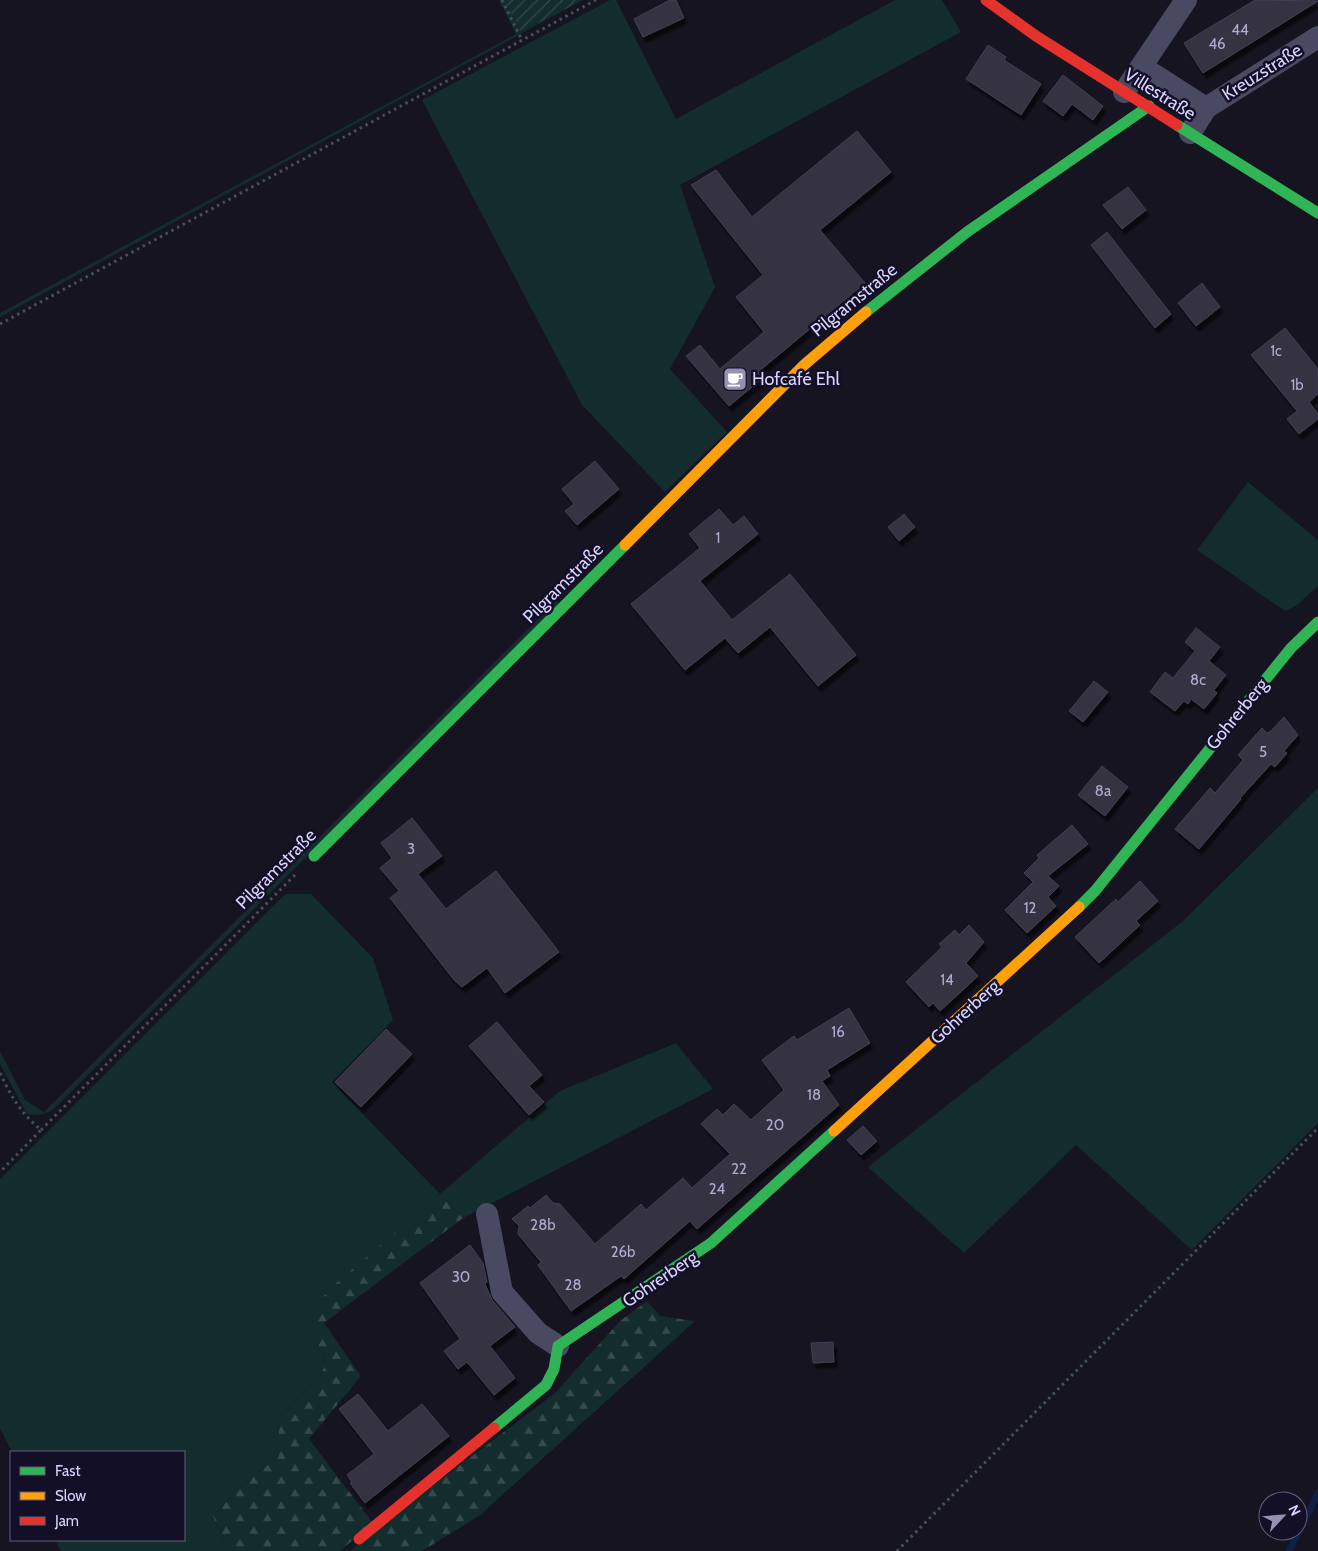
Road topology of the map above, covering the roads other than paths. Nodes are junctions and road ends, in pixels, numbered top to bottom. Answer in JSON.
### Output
{"nodes":[{"id":1,"x":986,"y":0,"type":"edge"},
{"id":2,"x":1186,"y":0,"type":"edge"},
{"id":3,"x":1318,"y":37,"type":"edge"},
{"id":4,"x":1142,"y":67,"type":"junction"},
{"id":5,"x":1124,"y":92,"type":"junction"},
{"id":6,"x":1149,"y":106,"type":"junction"},
{"id":7,"x":1206,"y":108,"type":"junction"},
{"id":8,"x":1190,"y":133,"type":"junction"},
{"id":9,"x":1318,"y":213,"type":"edge"},
{"id":10,"x":1318,"y":622,"type":"edge"},
{"id":11,"x":314,"y":856,"type":"road end"},
{"id":12,"x":487,"y":1214,"type":"dead end"},
{"id":13,"x":558,"y":1346,"type":"junction"},
{"id":14,"x":359,"y":1539,"type":"dead end"}],
"edges":[{"from":1,"to":5,"type":"street","name":"Villestraße"},
{"from":2,"to":4,"type":"street"},
{"from":3,"to":7,"type":"street","name":"Kreuzstraße"},
{"from":4,"to":5,"type":"street"},
{"from":4,"to":7,"type":"street"},
{"from":5,"to":6,"type":"street","name":"Villestraße"},
{"from":6,"to":8,"type":"street","name":"Villestraße"},
{"from":6,"to":11,"type":"street","name":"Pilgramstraße"},
{"from":7,"to":8,"type":"street","name":"Kreuzstraße"},
{"from":8,"to":9,"type":"street","name":"Villestraße"},
{"from":10,"to":13,"type":"street","name":"Gohrerberg"},
{"from":12,"to":13,"type":"street"},
{"from":13,"to":14,"type":"street"}]}
